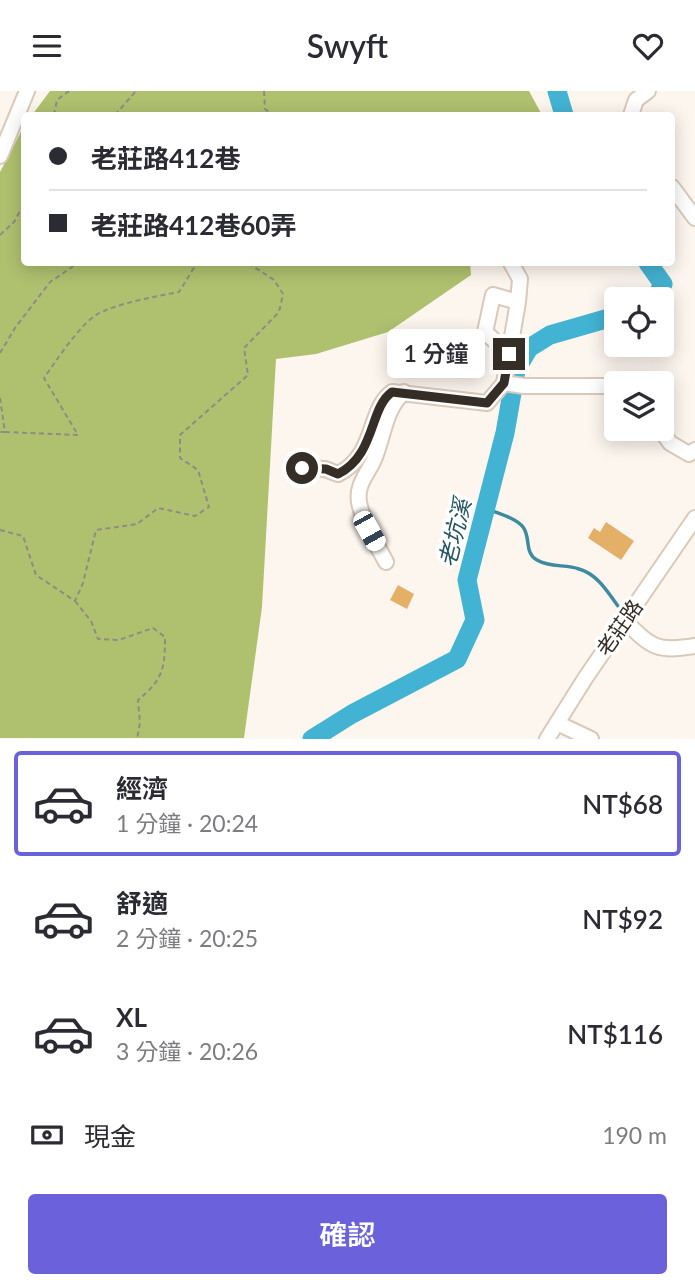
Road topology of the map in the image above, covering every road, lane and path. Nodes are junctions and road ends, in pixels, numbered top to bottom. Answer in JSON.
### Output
{"nodes":[{"id":1,"x":27,"y":91,"type":"edge"},
{"id":2,"x":69,"y":91,"type":"edge"},
{"id":3,"x":136,"y":91,"type":"edge"},
{"id":4,"x":264,"y":91,"type":"edge"},
{"id":5,"x":648,"y":91,"type":"edge"},
{"id":6,"x":55,"y":112,"type":"edge"},
{"id":7,"x":118,"y":112,"type":"edge"},
{"id":8,"x":268,"y":112,"type":"edge"},
{"id":9,"x":632,"y":112,"type":"edge"},
{"id":10,"x":0,"y":156,"type":"edge"},
{"id":11,"x":675,"y":191,"type":"edge"},
{"id":12,"x":21,"y":209,"type":"edge"},
{"id":13,"x":695,"y":218,"type":"edge"},
{"id":14,"x":0,"y":235,"type":"edge"},
{"id":15,"x":74,"y":266,"type":"edge"},
{"id":16,"x":195,"y":266,"type":"edge"},
{"id":17,"x":253,"y":266,"type":"edge"},
{"id":18,"x":513,"y":266,"type":"edge"},
{"id":19,"x":519,"y":302,"type":"junction"},
{"id":20,"x":0,"y":352,"type":"edge"},
{"id":21,"x":509,"y":354,"type":"junction"},
{"id":22,"x":504,"y":383,"type":"junction"},
{"id":23,"x":604,"y":386,"type":"edge"},
{"id":24,"x":404,"y":392,"type":"junction"},
{"id":25,"x":0,"y":398,"type":"edge"},
{"id":26,"x":0,"y":432,"type":"edge"},
{"id":27,"x":5,"y":432,"type":"junction"},
{"id":28,"x":669,"y":441,"type":"edge"},
{"id":29,"x":695,"y":450,"type":"edge"},
{"id":30,"x":302,"y":468,"type":"dead end"},
{"id":31,"x":695,"y":517,"type":"edge"},
{"id":32,"x":0,"y":530,"type":"edge"},
{"id":33,"x":386,"y":562,"type":"dead end"},
{"id":34,"x":75,"y":601,"type":"junction"},
{"id":35,"x":625,"y":621,"type":"junction"},
{"id":36,"x":695,"y":646,"type":"edge"},
{"id":37,"x":556,"y":723,"type":"junction"},
{"id":38,"x":137,"y":739,"type":"edge"},
{"id":39,"x":547,"y":739,"type":"edge"},
{"id":40,"x":592,"y":739,"type":"edge"}],
"edges":[{"from":1,"to":10,"type":"street"},
{"from":2,"to":6,"type":"path"},
{"from":3,"to":7,"type":"path"},
{"from":4,"to":8,"type":"path"},
{"from":5,"to":9,"type":"street"},
{"from":11,"to":13,"type":"street"},
{"from":12,"to":14,"type":"path"},
{"from":15,"to":20,"type":"path"},
{"from":16,"to":27,"type":"path"},
{"from":17,"to":34,"type":"path"},
{"from":18,"to":19,"type":"street"},
{"from":19,"to":21,"type":"street"},
{"from":19,"to":21,"type":"street"},
{"from":21,"to":22,"type":"street"},
{"from":22,"to":23,"type":"street"},
{"from":22,"to":24,"type":"street"},
{"from":24,"to":30,"type":"street"},
{"from":24,"to":33,"type":"street"},
{"from":25,"to":27,"type":"path"},
{"from":26,"to":27,"type":"path"},
{"from":28,"to":29,"type":"street"},
{"from":31,"to":35,"type":"street","name":"老莊路"},
{"from":32,"to":34,"type":"path"},
{"from":34,"to":38,"type":"path"},
{"from":35,"to":36,"type":"street"},
{"from":35,"to":37,"type":"street","name":"老莊路"},
{"from":37,"to":39,"type":"street","name":"老莊路"},
{"from":37,"to":40,"type":"street"}]}
